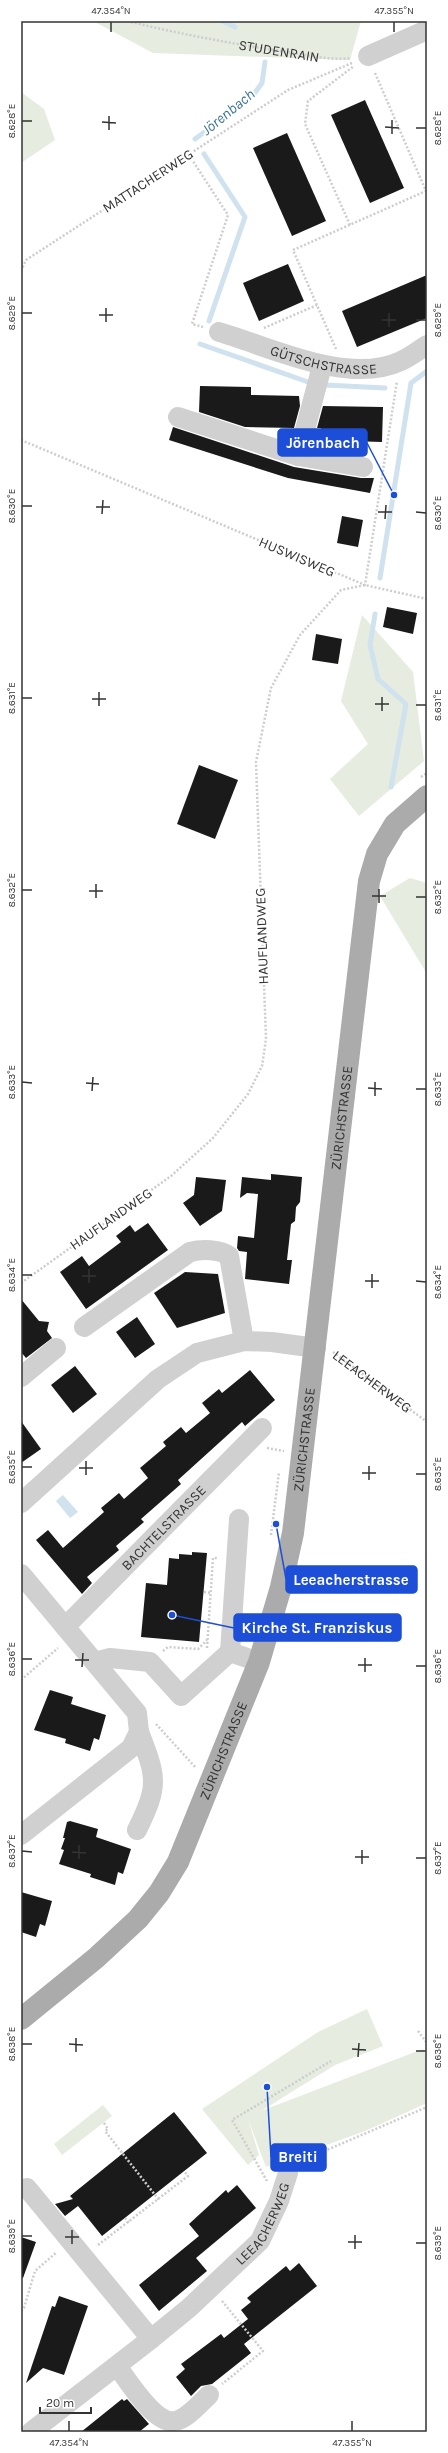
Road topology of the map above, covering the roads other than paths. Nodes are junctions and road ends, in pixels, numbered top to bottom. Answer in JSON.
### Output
{"nodes":[{"id":1,"x":427,"y":30,"type":"edge"},
{"id":2,"x":368,"y":56,"type":"road end"},
{"id":3,"x":219,"y":332,"type":"road end"},
{"id":4,"x":427,"y":345,"type":"edge"},
{"id":5,"x":322,"y":366,"type":"junction"},
{"id":6,"x":178,"y":417,"type":"dead end"},
{"id":7,"x":298,"y":456,"type":"junction"},
{"id":8,"x":363,"y":467,"type":"dead end"},
{"id":9,"x":422,"y":789,"type":"edge"},
{"id":10,"x":84,"y":1327,"type":"dead end"},
{"id":11,"x":244,"y":1341,"type":"junction"},
{"id":12,"x":56,"y":1348,"type":"dead end"},
{"id":13,"x":316,"y":1348,"type":"junction"},
{"id":14,"x":21,"y":1377,"type":"edge"},
{"id":15,"x":262,"y":1428,"type":"dead end"},
{"id":16,"x":21,"y":1503,"type":"edge"},
{"id":17,"x":239,"y":1518,"type":"dead end"},
{"id":18,"x":21,"y":1574,"type":"edge"},
{"id":19,"x":69,"y":1631,"type":"junction"},
{"id":20,"x":230,"y":1652,"type":"junction"},
{"id":21,"x":95,"y":1662,"type":"junction"},
{"id":22,"x":259,"y":1662,"type":"junction"},
{"id":23,"x":139,"y":1732,"type":"junction"},
{"id":24,"x":137,"y":1830,"type":"dead end"},
{"id":25,"x":21,"y":1835,"type":"edge"},
{"id":26,"x":21,"y":2019,"type":"edge"},
{"id":27,"x":288,"y":2173,"type":"road end"},
{"id":28,"x":27,"y":2188,"type":"dead end"},
{"id":29,"x":151,"y":2339,"type":"junction"},
{"id":30,"x":117,"y":2366,"type":"junction"},
{"id":31,"x":209,"y":2395,"type":"road end"},
{"id":32,"x":43,"y":2428,"type":"edge"}],
"edges":[{"from":1,"to":2,"type":"street"},
{"from":3,"to":5,"type":"street","name":"GÜTSCHSTRASSE"},
{"from":4,"to":5,"type":"street","name":"GÜTSCHSTRASSE"},
{"from":5,"to":7,"type":"street"},
{"from":6,"to":7,"type":"street"},
{"from":7,"to":8,"type":"street"},
{"from":9,"to":13,"type":"main road","name":"ZÜRICHSTRASSE"},
{"from":10,"to":11,"type":"street"},
{"from":11,"to":13,"type":"street"},
{"from":11,"to":16,"type":"street"},
{"from":12,"to":14,"type":"street"},
{"from":13,"to":22,"type":"main road","name":"ZÜRICHSTRASSE"},
{"from":15,"to":19,"type":"street","name":"BACHTELSTRASSE"},
{"from":17,"to":20,"type":"street"},
{"from":18,"to":19,"type":"street"},
{"from":19,"to":21,"type":"street"},
{"from":20,"to":21,"type":"street"},
{"from":20,"to":22,"type":"street"},
{"from":21,"to":23,"type":"street"},
{"from":22,"to":26,"type":"main road","name":"ZÜRICHSTRASSE"},
{"from":23,"to":24,"type":"street"},
{"from":23,"to":25,"type":"street"},
{"from":27,"to":29,"type":"street","name":"LEEACHERWEG"},
{"from":28,"to":29,"type":"street"},
{"from":29,"to":30,"type":"street","name":"LEEACHERWEG"},
{"from":30,"to":31,"type":"street"},
{"from":30,"to":32,"type":"street","name":"LEEACHERWEG"}]}
